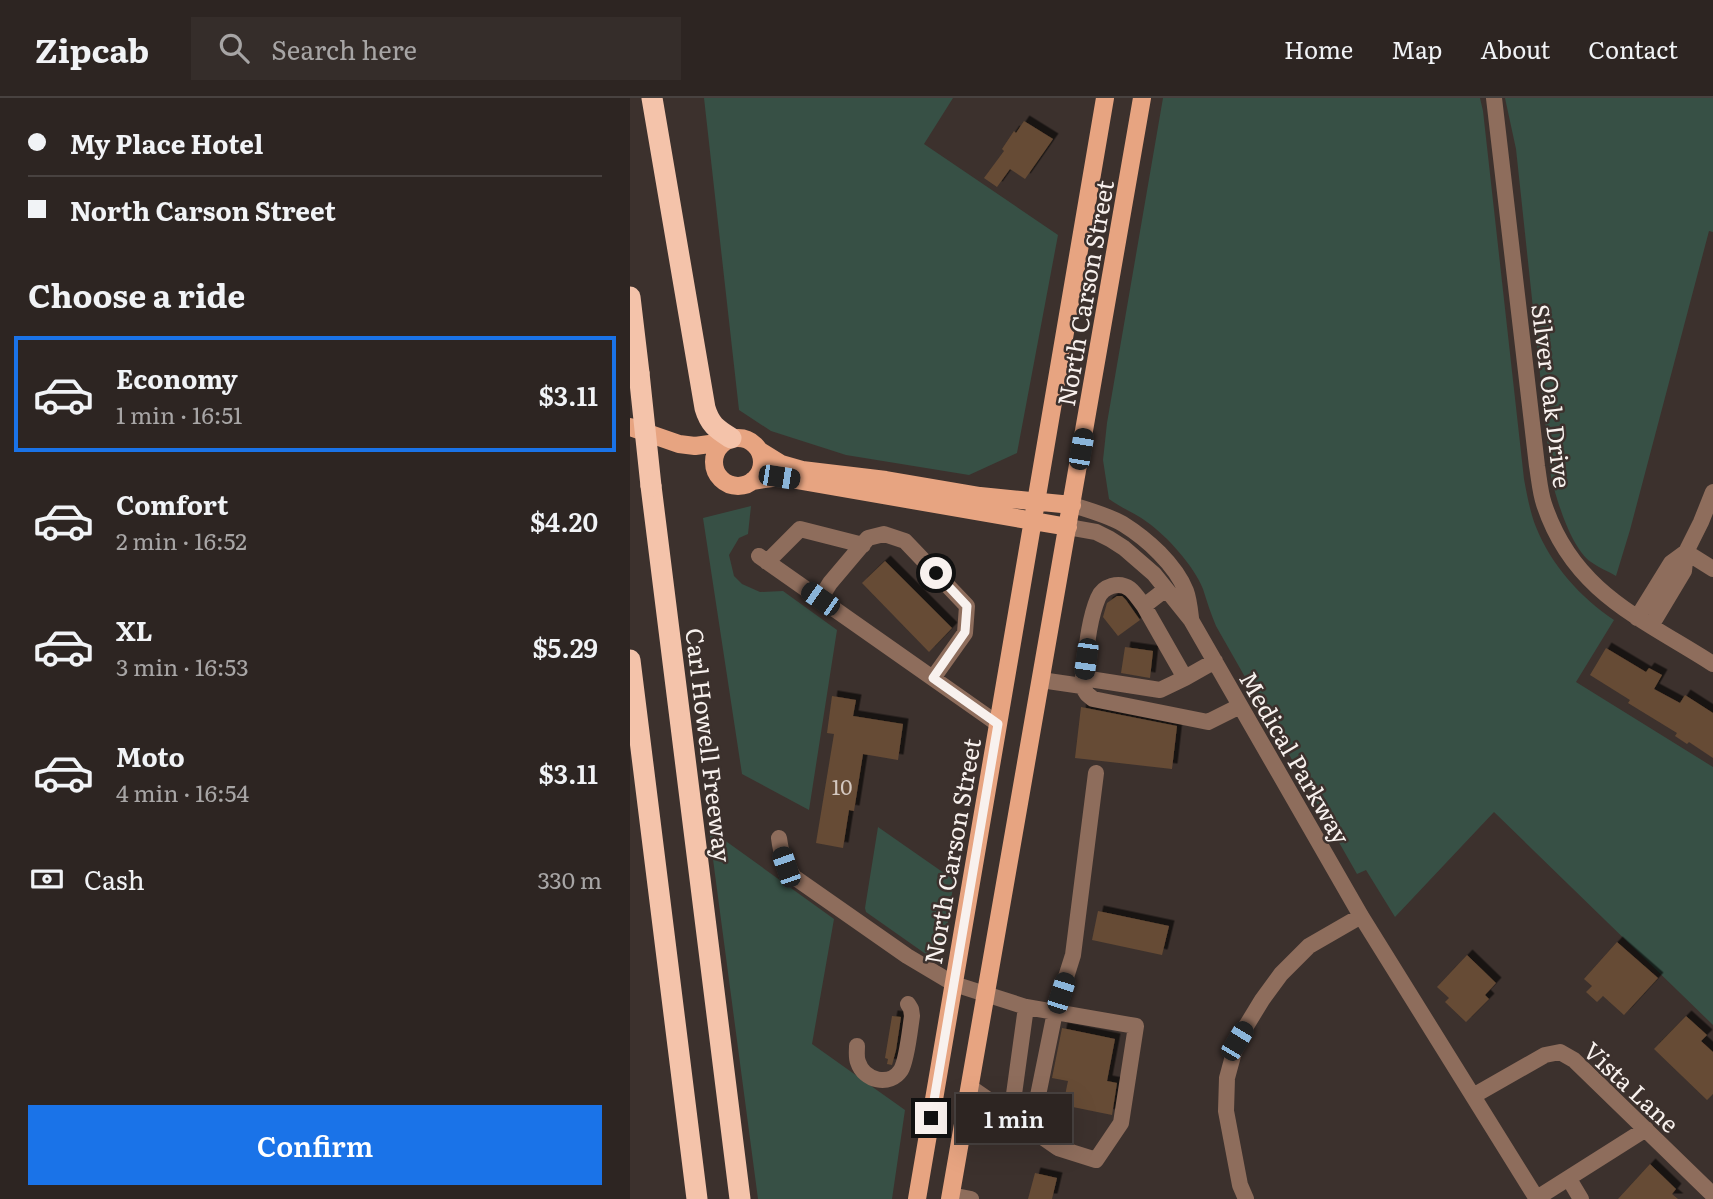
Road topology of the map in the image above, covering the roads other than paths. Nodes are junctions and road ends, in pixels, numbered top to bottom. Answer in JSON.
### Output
{"nodes":[{"id":1,"x":652,"y":98,"type":"edge"},
{"id":2,"x":1105,"y":98,"type":"edge"},
{"id":3,"x":1142,"y":98,"type":"edge"},
{"id":4,"x":1494,"y":98,"type":"edge"},
{"id":5,"x":630,"y":297,"type":"edge"},
{"id":6,"x":630,"y":427,"type":"edge"},
{"id":7,"x":728,"y":440,"type":"junction"},
{"id":8,"x":679,"y":444,"type":"junction"},
{"id":9,"x":760,"y":451,"type":"junction"},
{"id":10,"x":716,"y":471,"type":"junction"},
{"id":11,"x":752,"y":481,"type":"junction"},
{"id":12,"x":1713,"y":492,"type":"edge"},
{"id":13,"x":1036,"y":501,"type":"junction"},
{"id":14,"x":1072,"y":505,"type":"junction"},
{"id":15,"x":1033,"y":522,"type":"junction"},
{"id":16,"x":1068,"y":527,"type":"junction"},
{"id":17,"x":863,"y":545,"type":"junction"},
{"id":18,"x":1686,"y":552,"type":"junction"},
{"id":19,"x":1713,"y":569,"type":"edge"},
{"id":20,"x":1166,"y":589,"type":"junction"},
{"id":21,"x":820,"y":599,"type":"junction"},
{"id":22,"x":1144,"y":606,"type":"junction"},
{"id":23,"x":1191,"y":620,"type":"junction"},
{"id":24,"x":1644,"y":622,"type":"junction"},
{"id":25,"x":630,"y":660,"type":"edge"},
{"id":26,"x":1214,"y":661,"type":"junction"},
{"id":27,"x":1713,"y":664,"type":"edge"},
{"id":28,"x":933,"y":678,"type":"junction"},
{"id":29,"x":1185,"y":678,"type":"junction"},
{"id":30,"x":1041,"y":680,"type":"junction"},
{"id":31,"x":1083,"y":682,"type":"junction"},
{"id":32,"x":1240,"y":706,"type":"junction"},
{"id":33,"x":998,"y":724,"type":"junction"},
{"id":34,"x":1096,"y":773,"type":"dead end"},
{"id":35,"x":779,"y":838,"type":"dead end"},
{"id":36,"x":1362,"y":916,"type":"junction"},
{"id":37,"x":954,"y":984,"type":"junction"},
{"id":38,"x":986,"y":994,"type":"junction"},
{"id":39,"x":908,"y":1003,"type":"dead end"},
{"id":40,"x":1026,"y":1007,"type":"junction"},
{"id":41,"x":1055,"y":1012,"type":"junction"},
{"id":42,"x":857,"y":1046,"type":"dead end"},
{"id":43,"x":970,"y":1087,"type":"junction"},
{"id":44,"x":1015,"y":1088,"type":"junction"},
{"id":45,"x":1039,"y":1093,"type":"junction"},
{"id":46,"x":1473,"y":1096,"type":"junction"},
{"id":47,"x":1011,"y":1116,"type":"junction"},
{"id":48,"x":1646,"y":1129,"type":"junction"},
{"id":49,"x":1031,"y":1130,"type":"junction"},
{"id":50,"x":1569,"y":1179,"type":"junction"},
{"id":51,"x":1713,"y":1195,"type":"edge"},
{"id":52,"x":951,"y":1197,"type":"edge"},
{"id":53,"x":697,"y":1199,"type":"edge"},
{"id":54,"x":740,"y":1199,"type":"edge"},
{"id":55,"x":917,"y":1199,"type":"edge"},
{"id":56,"x":971,"y":1199,"type":"edge"},
{"id":57,"x":1245,"y":1199,"type":"edge"},
{"id":58,"x":1537,"y":1199,"type":"edge"},
{"id":59,"x":1581,"y":1199,"type":"edge"}],
"edges":[{"from":1,"to":7,"type":"highway"},
{"from":2,"to":13,"type":"main road","name":"North Carson Street"},
{"from":3,"to":14,"type":"main road","name":"North Carson Street"},
{"from":4,"to":24,"type":"street","name":"Silver Oak Drive"},
{"from":5,"to":54,"type":"highway","name":"Carl Howell Freeway","bridge":true},
{"from":6,"to":8,"type":"main road"},
{"from":7,"to":8,"type":"main road"},
{"from":7,"to":9,"type":"main road"},
{"from":7,"to":10,"type":"main road"},
{"from":8,"to":10,"type":"main road"},
{"from":9,"to":11,"type":"main road"},
{"from":9,"to":13,"type":"main road"},
{"from":10,"to":11,"type":"main road"},
{"from":11,"to":15,"type":"main road"},
{"from":12,"to":18,"type":"street"},
{"from":13,"to":14,"type":"main road"},
{"from":13,"to":15,"type":"main road","name":"North Carson Street"},
{"from":14,"to":16,"type":"main road","name":"North Carson Street"},
{"from":14,"to":23,"type":"street","name":"Medical Parkway"},
{"from":15,"to":16,"type":"main road"},
{"from":15,"to":33,"type":"main road","name":"North Carson Street"},
{"from":16,"to":20,"type":"street","name":"Medical Parkway"},
{"from":16,"to":30,"type":"main road","name":"North Carson Street"},
{"from":17,"to":21,"type":"street"},
{"from":17,"to":21,"type":"street"},
{"from":17,"to":28,"type":"street"},
{"from":18,"to":19,"type":"street"},
{"from":18,"to":24,"type":"street"},
{"from":20,"to":22,"type":"street"},
{"from":20,"to":23,"type":"street","name":"Medical Parkway"},
{"from":21,"to":28,"type":"street"},
{"from":22,"to":29,"type":"street"},
{"from":22,"to":31,"type":"street"},
{"from":23,"to":26,"type":"street","name":"Medical Parkway"},
{"from":24,"to":27,"type":"street","name":"Silver Oak Drive"},
{"from":25,"to":53,"type":"highway"},
{"from":26,"to":29,"type":"street"},
{"from":26,"to":32,"type":"street","name":"Medical Parkway"},
{"from":28,"to":33,"type":"street"},
{"from":29,"to":31,"type":"street"},
{"from":30,"to":31,"type":"street"},
{"from":30,"to":38,"type":"main road","name":"North Carson Street"},
{"from":31,"to":32,"type":"street"},
{"from":32,"to":36,"type":"street","name":"Medical Parkway"},
{"from":33,"to":37,"type":"main road","name":"North Carson Street"},
{"from":34,"to":41,"type":"street"},
{"from":35,"to":37,"type":"street"},
{"from":36,"to":46,"type":"street","name":"Medical Parkway"},
{"from":36,"to":57,"type":"street"},
{"from":37,"to":38,"type":"street"},
{"from":37,"to":55,"type":"main road","name":"North Carson Street"},
{"from":38,"to":40,"type":"street"},
{"from":38,"to":43,"type":"main road","name":"North Carson Street"},
{"from":39,"to":42,"type":"street"},
{"from":40,"to":41,"type":"street"},
{"from":40,"to":44,"type":"street"},
{"from":41,"to":45,"type":"street"},
{"from":41,"to":49,"type":"street"},
{"from":43,"to":47,"type":"street"},
{"from":43,"to":52,"type":"main road","name":"North Carson Street"},
{"from":44,"to":45,"type":"street"},
{"from":44,"to":47,"type":"street"},
{"from":45,"to":49,"type":"street"},
{"from":46,"to":48,"type":"street","name":"Vista Lane"},
{"from":46,"to":58,"type":"street","name":"Medical Parkway"},
{"from":47,"to":49,"type":"street"},
{"from":48,"to":50,"type":"street"},
{"from":48,"to":51,"type":"street","name":"Vista Lane"},
{"from":50,"to":58,"type":"street"},
{"from":50,"to":59,"type":"street"},
{"from":52,"to":56,"type":"street"}]}
